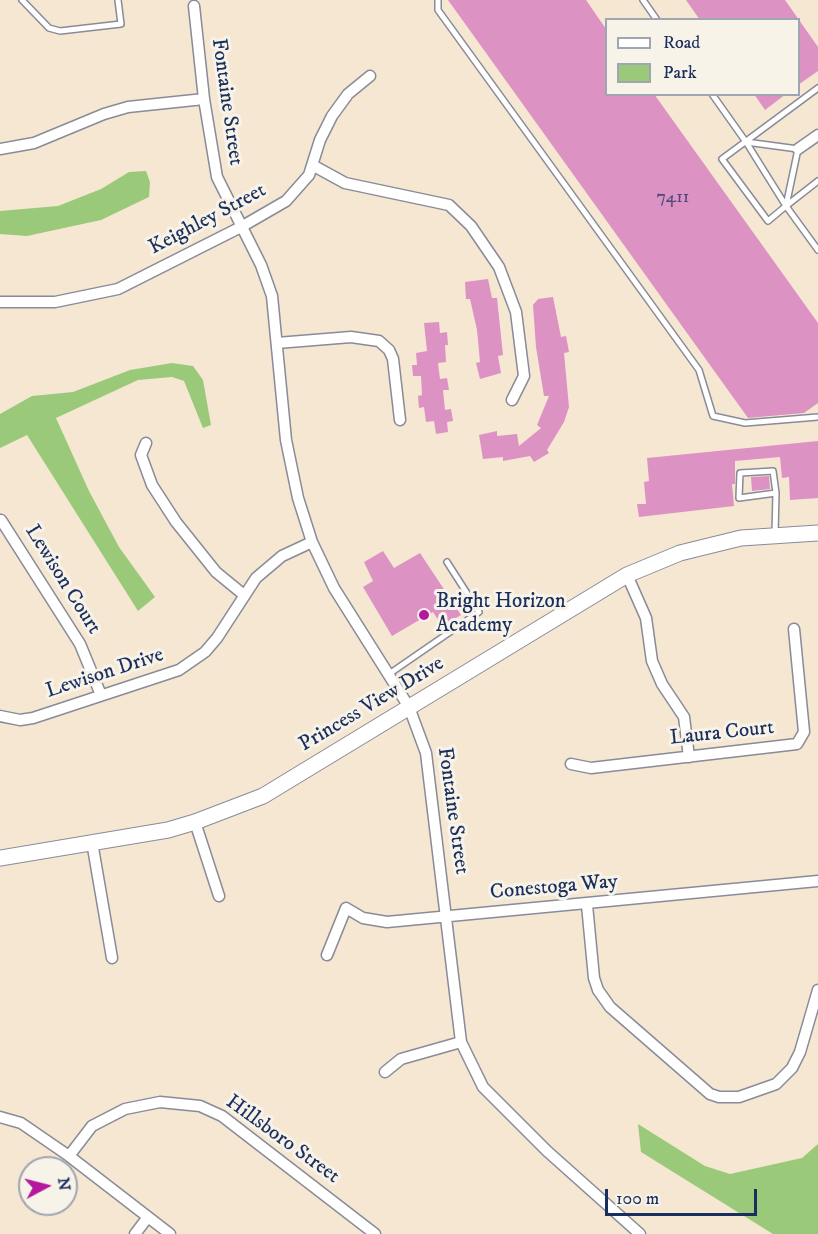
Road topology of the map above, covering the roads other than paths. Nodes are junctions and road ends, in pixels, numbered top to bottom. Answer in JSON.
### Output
{"nodes":[{"id":1,"x":22,"y":0,"type":"edge"},
{"id":2,"x":118,"y":0,"type":"edge"},
{"id":3,"x":438,"y":0,"type":"edge"},
{"id":4,"x":643,"y":0,"type":"edge"},
{"id":5,"x":193,"y":3,"type":"edge"},
{"id":6,"x":656,"y":18,"type":"edge"},
{"id":7,"x":370,"y":76,"type":"dead end"},
{"id":8,"x":818,"y":88,"type":"edge"},
{"id":9,"x":713,"y":96,"type":"edge"},
{"id":10,"x":204,"y":99,"type":"junction"},
{"id":11,"x":818,"y":135,"type":"edge"},
{"id":12,"x":746,"y":142,"type":"junction"},
{"id":13,"x":0,"y":149,"type":"edge"},
{"id":14,"x":798,"y":149,"type":"junction"},
{"id":15,"x":314,"y":166,"type":"junction"},
{"id":16,"x":818,"y":181,"type":"edge"},
{"id":17,"x":786,"y":206,"type":"junction"},
{"id":18,"x":241,"y":227,"type":"junction"},
{"id":19,"x":818,"y":250,"type":"edge"},
{"id":20,"x":0,"y":302,"type":"edge"},
{"id":21,"x":277,"y":343,"type":"junction"},
{"id":22,"x":512,"y":400,"type":"dead end"},
{"id":23,"x":818,"y":417,"type":"edge"},
{"id":24,"x":400,"y":420,"type":"dead end"},
{"id":25,"x":146,"y":443,"type":"dead end"},
{"id":26,"x":776,"y":493,"type":"junction"},
{"id":27,"x":1,"y":520,"type":"edge"},
{"id":28,"x":818,"y":533,"type":"edge"},
{"id":29,"x":775,"y":534,"type":"junction"},
{"id":30,"x":312,"y":542,"type":"junction"},
{"id":31,"x":447,"y":561,"type":"dead end"},
{"id":32,"x":627,"y":575,"type":"junction"},
{"id":33,"x":244,"y":595,"type":"junction"},
{"id":34,"x":794,"y":629,"type":"dead end"},
{"id":35,"x":389,"y":674,"type":"junction"},
{"id":36,"x":101,"y":695,"type":"junction"},
{"id":37,"x":409,"y":707,"type":"junction"},
{"id":38,"x":0,"y":716,"type":"edge"},
{"id":39,"x":689,"y":757,"type":"junction"},
{"id":40,"x":571,"y":764,"type":"dead end"},
{"id":41,"x":195,"y":822,"type":"junction"},
{"id":42,"x":92,"y":842,"type":"junction"},
{"id":43,"x":0,"y":858,"type":"edge"},
{"id":44,"x":818,"y":881,"type":"edge"},
{"id":45,"x":219,"y":896,"type":"dead end"},
{"id":46,"x":587,"y":905,"type":"junction"},
{"id":47,"x":446,"y":917,"type":"junction"},
{"id":48,"x":327,"y":955,"type":"dead end"},
{"id":49,"x":112,"y":958,"type":"dead end"},
{"id":50,"x":818,"y":990,"type":"edge"},
{"id":51,"x":461,"y":1042,"type":"junction"},
{"id":52,"x":385,"y":1071,"type":"dead end"},
{"id":53,"x":0,"y":1118,"type":"edge"},
{"id":54,"x":69,"y":1156,"type":"joint"},
{"id":55,"x":78,"y":1163,"type":"edge"},
{"id":56,"x":148,"y":1216,"type":"junction"},
{"id":57,"x":135,"y":1234,"type":"edge"},
{"id":58,"x":170,"y":1234,"type":"edge"},
{"id":59,"x":375,"y":1234,"type":"edge"},
{"id":60,"x":640,"y":1234,"type":"edge"}],
"edges":[{"from":1,"to":2,"type":"lane"},
{"from":3,"to":23,"type":"lane"},
{"from":4,"to":6,"type":"lane"},
{"from":5,"to":10,"type":"street","name":"Fontaine Street"},
{"from":7,"to":15,"type":"street","name":"Keighley Street"},
{"from":8,"to":12,"type":"lane"},
{"from":9,"to":12,"type":"lane"},
{"from":10,"to":13,"type":"street"},
{"from":10,"to":18,"type":"street","name":"Fontaine Street"},
{"from":11,"to":14,"type":"street"},
{"from":12,"to":14,"type":"lane"},
{"from":12,"to":17,"type":"lane"},
{"from":12,"to":17,"type":"lane"},
{"from":14,"to":17,"type":"lane"},
{"from":15,"to":18,"type":"street","name":"Keighley Street"},
{"from":15,"to":22,"type":"street"},
{"from":16,"to":17,"type":"lane"},
{"from":17,"to":19,"type":"lane"},
{"from":18,"to":20,"type":"street","name":"Keighley Street"},
{"from":18,"to":21,"type":"street","name":"Fontaine Street"},
{"from":21,"to":24,"type":"street"},
{"from":21,"to":30,"type":"street","name":"Fontaine Street"},
{"from":25,"to":33,"type":"street"},
{"from":26,"to":26,"type":"lane"},
{"from":26,"to":29,"type":"lane"},
{"from":27,"to":36,"type":"street","name":"Lewison Court"},
{"from":28,"to":29,"type":"main road","name":"Princess View Drive"},
{"from":29,"to":32,"type":"main road","name":"Princess View Drive"},
{"from":30,"to":33,"type":"street","name":"Lewison Drive"},
{"from":30,"to":35,"type":"street","name":"Fontaine Street"},
{"from":31,"to":35,"type":"lane"},
{"from":32,"to":37,"type":"main road","name":"Princess View Drive"},
{"from":32,"to":39,"type":"street"},
{"from":33,"to":36,"type":"street","name":"Lewison Drive"},
{"from":34,"to":39,"type":"street","name":"Laura Court"},
{"from":35,"to":37,"type":"street","name":"Fontaine Street"},
{"from":36,"to":38,"type":"street","name":"Lewison Drive"},
{"from":37,"to":41,"type":"main road","name":"Princess View Drive"},
{"from":37,"to":47,"type":"street","name":"Fontaine Street"},
{"from":39,"to":40,"type":"street","name":"Laura Court"},
{"from":41,"to":42,"type":"main road","name":"Princess View Drive"},
{"from":41,"to":45,"type":"street"},
{"from":42,"to":43,"type":"main road","name":"Princess View Drive"},
{"from":42,"to":49,"type":"street"},
{"from":44,"to":46,"type":"street","name":"Conestoga Way"},
{"from":46,"to":47,"type":"street","name":"Conestoga Way"},
{"from":46,"to":50,"type":"street"},
{"from":47,"to":48,"type":"street","name":"Conestoga Way"},
{"from":47,"to":51,"type":"street","name":"Fontaine Street"},
{"from":51,"to":52,"type":"street"},
{"from":51,"to":60,"type":"street","name":"Fontaine Street"},
{"from":53,"to":54,"type":"street"},
{"from":54,"to":59,"type":"street","name":"Hillsboro Street"},
{"from":55,"to":56,"type":"street"},
{"from":56,"to":57,"type":"street"},
{"from":56,"to":58,"type":"street"}]}
